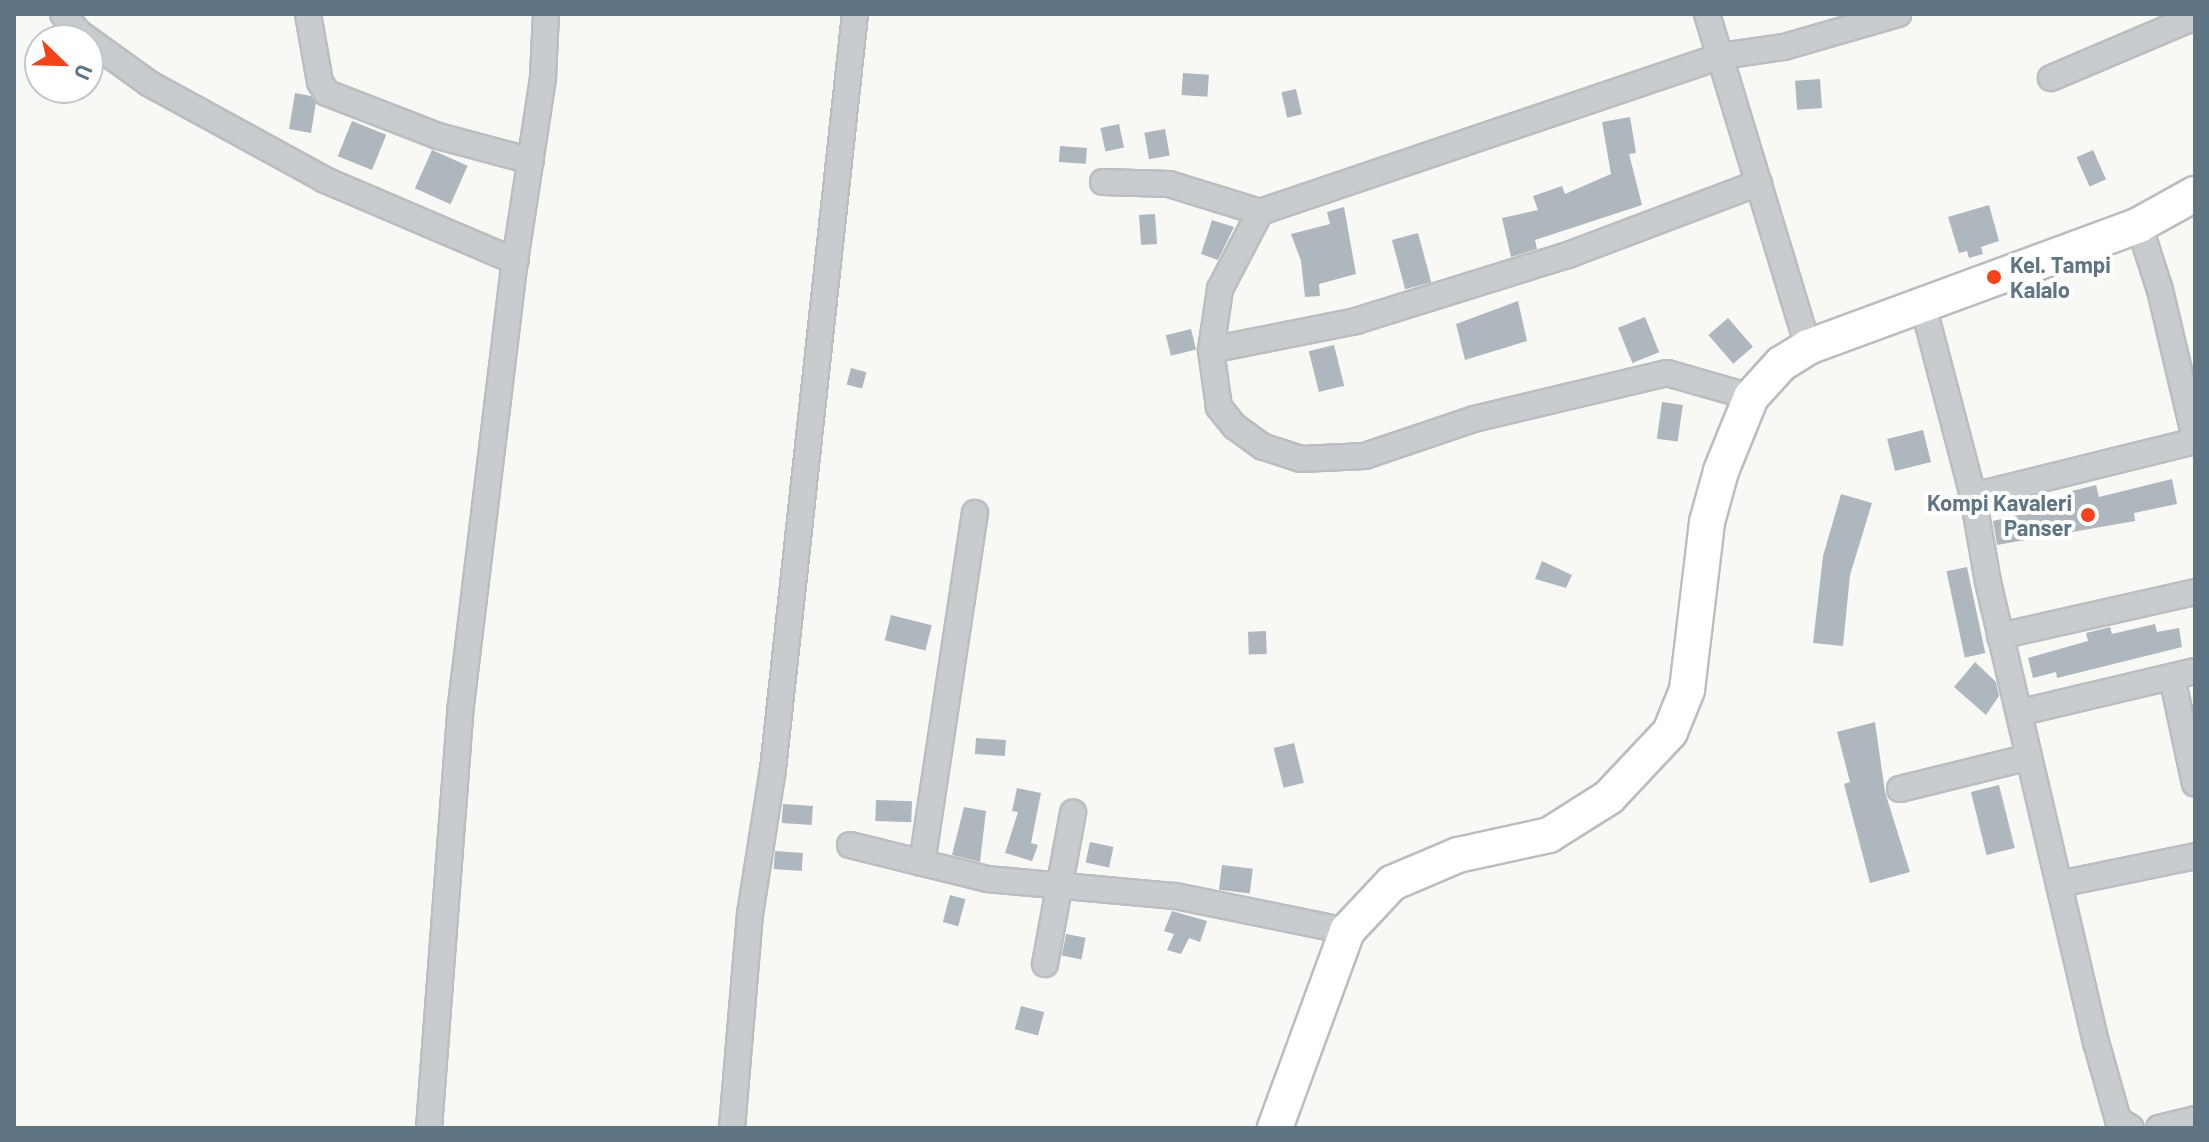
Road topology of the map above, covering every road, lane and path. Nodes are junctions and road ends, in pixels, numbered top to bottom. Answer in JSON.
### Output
{"nodes":[{"id":1,"x":63,"y":14,"type":"edge"},
{"id":2,"x":308,"y":14,"type":"edge"},
{"id":3,"x":546,"y":14,"type":"edge"},
{"id":4,"x":855,"y":14,"type":"edge"},
{"id":5,"x":1707,"y":14,"type":"edge"},
{"id":6,"x":1898,"y":14,"type":"edge"},
{"id":7,"x":2195,"y":17,"type":"edge"},
{"id":8,"x":1721,"y":56,"type":"junction"},
{"id":9,"x":2051,"y":78,"type":"dead end"},
{"id":10,"x":531,"y":161,"type":"junction"},
{"id":11,"x":1103,"y":182,"type":"dead end"},
{"id":12,"x":1759,"y":183,"type":"junction"},
{"id":13,"x":2195,"y":194,"type":"edge"},
{"id":14,"x":1260,"y":212,"type":"junction"},
{"id":15,"x":2139,"y":225,"type":"junction"},
{"id":16,"x":515,"y":261,"type":"junction"},
{"id":17,"x":1923,"y":305,"type":"junction"},
{"id":18,"x":1808,"y":347,"type":"junction"},
{"id":19,"x":1211,"y":350,"type":"junction"},
{"id":20,"x":1751,"y":397,"type":"junction"},
{"id":21,"x":2195,"y":440,"type":"edge"},
{"id":22,"x":1973,"y":496,"type":"junction"},
{"id":23,"x":975,"y":513,"type":"dead end"},
{"id":24,"x":2195,"y":592,"type":"edge"},
{"id":25,"x":2000,"y":636,"type":"junction"},
{"id":26,"x":2184,"y":674,"type":"edge"},
{"id":27,"x":2022,"y":712,"type":"junction"},
{"id":28,"x":2029,"y":757,"type":"junction"},
{"id":29,"x":2195,"y":784,"type":"edge"},
{"id":30,"x":1900,"y":789,"type":"dead end"},
{"id":31,"x":1073,"y":813,"type":"dead end"},
{"id":32,"x":850,"y":845,"type":"dead end"},
{"id":33,"x":2195,"y":856,"type":"edge"},
{"id":34,"x":922,"y":863,"type":"junction"},
{"id":35,"x":1056,"y":882,"type":"junction"},
{"id":36,"x":2059,"y":884,"type":"junction"},
{"id":37,"x":1347,"y":931,"type":"junction"},
{"id":38,"x":1045,"y":964,"type":"dead end"},
{"id":39,"x":2195,"y":1119,"type":"edge"},
{"id":40,"x":429,"y":1128,"type":"edge"},
{"id":41,"x":732,"y":1128,"type":"edge"},
{"id":42,"x":1275,"y":1128,"type":"edge"},
{"id":43,"x":2127,"y":1128,"type":"edge"},
{"id":44,"x":2159,"y":1128,"type":"edge"}],
"edges":[{"from":1,"to":16,"type":"street"},
{"from":2,"to":10,"type":"street"},
{"from":3,"to":10,"type":"street"},
{"from":4,"to":41,"type":"street"},
{"from":5,"to":8,"type":"street"},
{"from":6,"to":8,"type":"street"},
{"from":7,"to":9,"type":"street"},
{"from":8,"to":12,"type":"street"},
{"from":8,"to":14,"type":"street"},
{"from":10,"to":16,"type":"street"},
{"from":11,"to":14,"type":"street"},
{"from":12,"to":18,"type":"street"},
{"from":12,"to":19,"type":"street"},
{"from":13,"to":15,"type":"highway"},
{"from":14,"to":19,"type":"street"},
{"from":15,"to":17,"type":"highway"},
{"from":15,"to":21,"type":"street"},
{"from":16,"to":40,"type":"street"},
{"from":17,"to":18,"type":"highway"},
{"from":17,"to":22,"type":"street"},
{"from":18,"to":20,"type":"highway"},
{"from":19,"to":20,"type":"street"},
{"from":20,"to":37,"type":"highway"},
{"from":21,"to":22,"type":"street"},
{"from":22,"to":25,"type":"street"},
{"from":23,"to":34,"type":"street"},
{"from":24,"to":25,"type":"street"},
{"from":25,"to":27,"type":"street"},
{"from":26,"to":27,"type":"street"},
{"from":26,"to":29,"type":"street"},
{"from":27,"to":28,"type":"street"},
{"from":28,"to":30,"type":"street"},
{"from":28,"to":36,"type":"street"},
{"from":31,"to":35,"type":"street"},
{"from":32,"to":34,"type":"street"},
{"from":33,"to":36,"type":"street"},
{"from":34,"to":35,"type":"street"},
{"from":35,"to":37,"type":"street"},
{"from":35,"to":38,"type":"street"},
{"from":36,"to":43,"type":"street"},
{"from":37,"to":42,"type":"highway"},
{"from":39,"to":44,"type":"street"}]}
